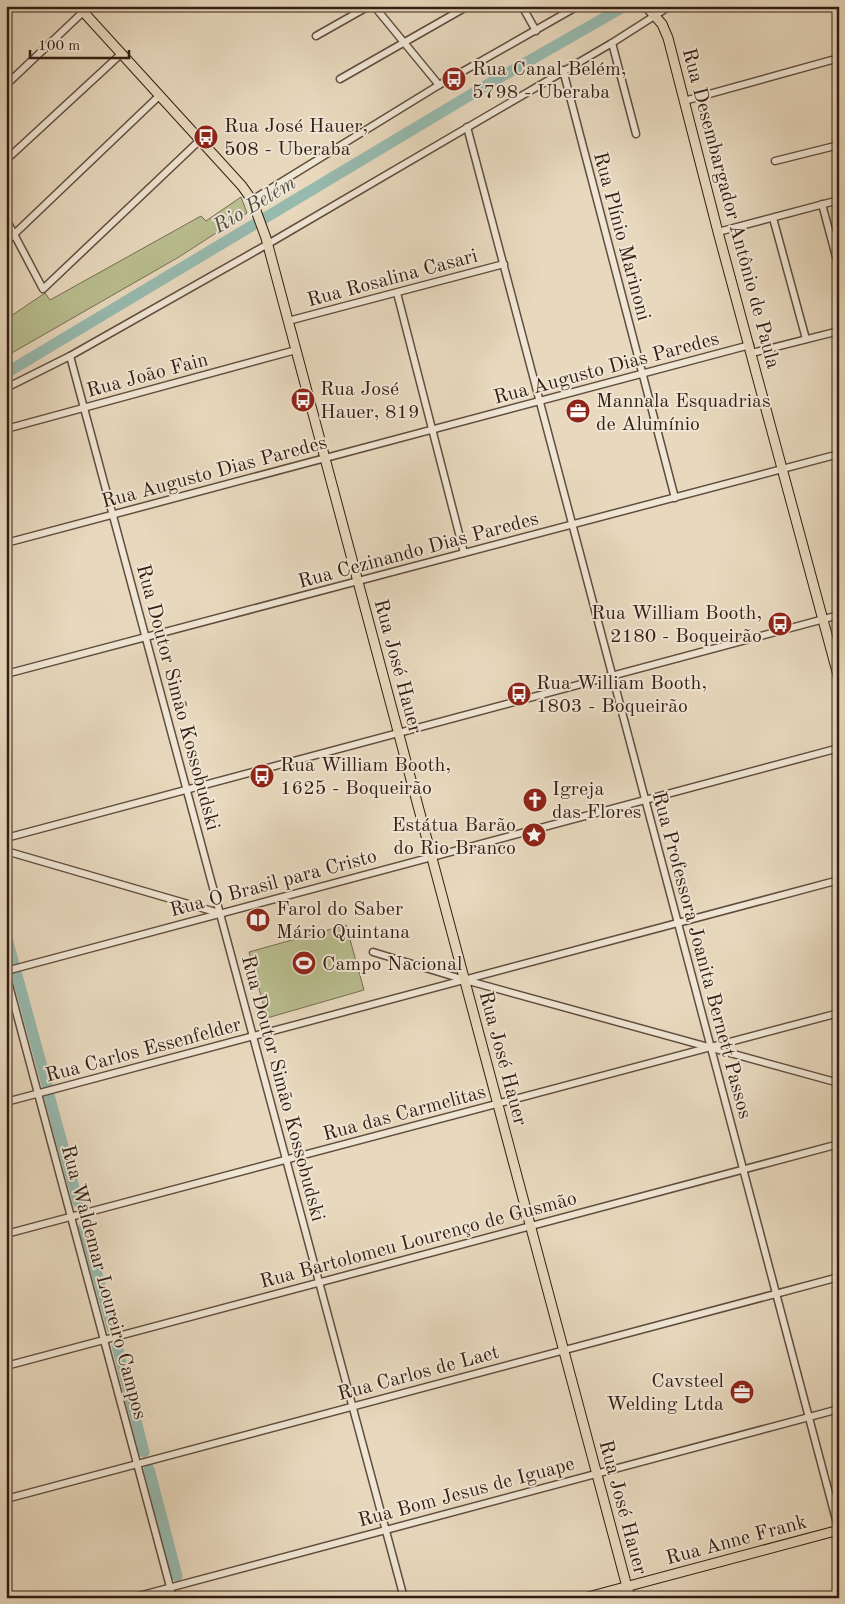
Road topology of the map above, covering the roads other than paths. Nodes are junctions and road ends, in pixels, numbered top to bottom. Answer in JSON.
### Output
{"nodes":[{"id":1,"x":369,"y":6,"type":"edge"},
{"id":2,"x":374,"y":6,"type":"edge"},
{"id":3,"x":468,"y":6,"type":"edge"},
{"id":4,"x":522,"y":6,"type":"edge"},
{"id":5,"x":578,"y":6,"type":"edge"},
{"id":6,"x":670,"y":6,"type":"edge"},
{"id":7,"x":80,"y":9,"type":"edge"},
{"id":8,"x":651,"y":12,"type":"edge"},
{"id":9,"x":536,"y":31,"type":"junction"},
{"id":10,"x":316,"y":36,"type":"dead end"},
{"id":11,"x":404,"y":43,"type":"junction"},
{"id":12,"x":612,"y":43,"type":"junction"},
{"id":13,"x":121,"y":54,"type":"junction"},
{"id":14,"x":839,"y":58,"type":"edge"},
{"id":15,"x":563,"y":70,"type":"junction"},
{"id":16,"x":340,"y":79,"type":"dead end"},
{"id":17,"x":6,"y":85,"type":"edge"},
{"id":18,"x":439,"y":85,"type":"junction"},
{"id":19,"x":159,"y":96,"type":"junction"},
{"id":20,"x":684,"y":101,"type":"junction"},
{"id":21,"x":467,"y":127,"type":"junction"},
{"id":22,"x":636,"y":134,"type":"dead end"},
{"id":23,"x":200,"y":140,"type":"junction"},
{"id":24,"x":839,"y":144,"type":"edge"},
{"id":25,"x":6,"y":160,"type":"edge"},
{"id":26,"x":775,"y":161,"type":"dead end"},
{"id":27,"x":839,"y":200,"type":"edge"},
{"id":28,"x":253,"y":203,"type":"junction"},
{"id":29,"x":822,"y":204,"type":"junction"},
{"id":30,"x":773,"y":218,"type":"junction"},
{"id":31,"x":6,"y":219,"type":"edge"},
{"id":32,"x":718,"y":232,"type":"junction"},
{"id":33,"x":15,"y":234,"type":"junction"},
{"id":34,"x":267,"y":241,"type":"junction"},
{"id":35,"x":6,"y":242,"type":"edge"},
{"id":36,"x":504,"y":264,"type":"junction"},
{"id":37,"x":839,"y":268,"type":"edge"},
{"id":38,"x":397,"y":293,"type":"junction"},
{"id":39,"x":288,"y":321,"type":"junction"},
{"id":40,"x":839,"y":331,"type":"edge"},
{"id":41,"x":806,"y":339,"type":"junction"},
{"id":42,"x":751,"y":349,"type":"junction"},
{"id":43,"x":296,"y":350,"type":"junction"},
{"id":44,"x":70,"y":356,"type":"junction"},
{"id":45,"x":642,"y":374,"type":"junction"},
{"id":46,"x":6,"y":388,"type":"edge"},
{"id":47,"x":540,"y":401,"type":"junction"},
{"id":48,"x":84,"y":408,"type":"junction"},
{"id":49,"x":6,"y":429,"type":"edge"},
{"id":50,"x":432,"y":430,"type":"junction"},
{"id":51,"x":839,"y":454,"type":"edge"},
{"id":52,"x":325,"y":458,"type":"junction"},
{"id":53,"x":783,"y":469,"type":"junction"},
{"id":54,"x":675,"y":498,"type":"junction"},
{"id":55,"x":113,"y":515,"type":"junction"},
{"id":56,"x":572,"y":525,"type":"junction"},
{"id":57,"x":6,"y":543,"type":"edge"},
{"id":58,"x":464,"y":553,"type":"junction"},
{"id":59,"x":358,"y":581,"type":"junction"},
{"id":60,"x":839,"y":615,"type":"edge"},
{"id":61,"x":823,"y":620,"type":"junction"},
{"id":62,"x":146,"y":637,"type":"junction"},
{"id":63,"x":6,"y":674,"type":"edge"},
{"id":64,"x":612,"y":676,"type":"junction"},
{"id":65,"x":839,"y":679,"type":"edge"},
{"id":66,"x":398,"y":732,"type":"junction"},
{"id":67,"x":839,"y":748,"type":"edge"},
{"id":68,"x":187,"y":789,"type":"junction"},
{"id":69,"x":645,"y":800,"type":"junction"},
{"id":70,"x":6,"y":838,"type":"edge"},
{"id":71,"x":6,"y":851,"type":"edge"},
{"id":72,"x":432,"y":857,"type":"junction"},
{"id":73,"x":839,"y":880,"type":"edge"},
{"id":74,"x":220,"y":914,"type":"junction"},
{"id":75,"x":678,"y":922,"type":"junction"},
{"id":76,"x":373,"y":952,"type":"dead end"},
{"id":77,"x":11,"y":970,"type":"edge"},
{"id":78,"x":465,"y":980,"type":"junction"},
{"id":79,"x":839,"y":1013,"type":"edge"},
{"id":80,"x":253,"y":1036,"type":"junction"},
{"id":81,"x":711,"y":1047,"type":"junction"},
{"id":82,"x":839,"y":1083,"type":"edge"},
{"id":83,"x":38,"y":1094,"type":"junction"},
{"id":84,"x":6,"y":1102,"type":"edge"},
{"id":85,"x":498,"y":1103,"type":"junction"},
{"id":86,"x":839,"y":1144,"type":"edge"},
{"id":87,"x":286,"y":1160,"type":"junction"},
{"id":88,"x":743,"y":1169,"type":"junction"},
{"id":89,"x":71,"y":1217,"type":"junction"},
{"id":90,"x":531,"y":1226,"type":"junction"},
{"id":91,"x":6,"y":1234,"type":"edge"},
{"id":92,"x":839,"y":1277,"type":"edge"},
{"id":93,"x":319,"y":1282,"type":"junction"},
{"id":94,"x":776,"y":1294,"type":"junction"},
{"id":95,"x":104,"y":1340,"type":"junction"},
{"id":96,"x":564,"y":1350,"type":"junction"},
{"id":97,"x":6,"y":1366,"type":"edge"},
{"id":98,"x":352,"y":1407,"type":"junction"},
{"id":99,"x":839,"y":1409,"type":"edge"},
{"id":100,"x":809,"y":1417,"type":"junction"},
{"id":101,"x":137,"y":1464,"type":"junction"},
{"id":102,"x":597,"y":1473,"type":"junction"},
{"id":103,"x":6,"y":1499,"type":"edge"},
{"id":104,"x":386,"y":1530,"type":"junction"},
{"id":105,"x":839,"y":1530,"type":"edge"},
{"id":106,"x":627,"y":1586,"type":"junction"},
{"id":107,"x":170,"y":1587,"type":"junction"},
{"id":108,"x":131,"y":1598,"type":"edge"},
{"id":109,"x":173,"y":1598,"type":"edge"},
{"id":110,"x":404,"y":1598,"type":"edge"},
{"id":111,"x":584,"y":1598,"type":"edge"},
{"id":112,"x":630,"y":1598,"type":"edge"}],
"edges":[{"from":1,"to":10,"type":"street"},
{"from":2,"to":11,"type":"street"},
{"from":3,"to":11,"type":"street"},
{"from":4,"to":9,"type":"street"},
{"from":5,"to":9,"type":"street"},
{"from":6,"to":8,"type":"street"},
{"from":7,"to":13,"type":"main road","name":"Rua José Hauer"},
{"from":7,"to":17,"type":"street"},
{"from":8,"to":12,"type":"street"},
{"from":8,"to":20,"type":"main road","name":"Rua Desembargador Antônio de Paula"},
{"from":9,"to":18,"type":"street"},
{"from":11,"to":16,"type":"street"},
{"from":11,"to":18,"type":"street"},
{"from":12,"to":15,"type":"street"},
{"from":12,"to":22,"type":"street"},
{"from":13,"to":19,"type":"main road","name":"Rua José Hauer"},
{"from":13,"to":25,"type":"street"},
{"from":14,"to":20,"type":"street"},
{"from":15,"to":21,"type":"street"},
{"from":15,"to":45,"type":"street","name":"Rua Plínio Marinoni"},
{"from":18,"to":28,"type":"street"},
{"from":19,"to":23,"type":"main road","name":"Rua José Hauer"},
{"from":19,"to":33,"type":"street"},
{"from":20,"to":32,"type":"main road","name":"Rua Desembargador Antônio de Paula"},
{"from":21,"to":34,"type":"street"},
{"from":21,"to":36,"type":"street","name":"Rua Professora Joanita Bernett Passos"},
{"from":23,"to":28,"type":"main road","name":"Rua José Hauer"},
{"from":23,"to":33,"type":"street"},
{"from":24,"to":26,"type":"street"},
{"from":27,"to":29,"type":"street"},
{"from":28,"to":34,"type":"main road","name":"Rua José Hauer"},
{"from":29,"to":30,"type":"street"},
{"from":29,"to":37,"type":"street"},
{"from":30,"to":32,"type":"street"},
{"from":30,"to":41,"type":"street"},
{"from":31,"to":33,"type":"street"},
{"from":32,"to":42,"type":"main road","name":"Rua Desembargador Antônio de Paula"},
{"from":33,"to":35,"type":"street"},
{"from":34,"to":39,"type":"main road","name":"Rua José Hauer"},
{"from":34,"to":44,"type":"street"},
{"from":36,"to":38,"type":"street","name":"Rua Rosalina Casari"},
{"from":36,"to":47,"type":"street","name":"Rua Professora Joanita Bernett Passos"},
{"from":38,"to":39,"type":"street","name":"Rua Rosalina Casari"},
{"from":38,"to":50,"type":"street"},
{"from":39,"to":43,"type":"main road","name":"Rua José Hauer"},
{"from":40,"to":41,"type":"street","name":"Rua Augusto Dias Paredes"},
{"from":41,"to":42,"type":"street","name":"Rua Augusto Dias Paredes"},
{"from":42,"to":45,"type":"street","name":"Rua Augusto Dias Paredes"},
{"from":42,"to":53,"type":"main road","name":"Rua Desembargador Antônio de Paula"},
{"from":43,"to":48,"type":"street","name":"Rua João Fain"},
{"from":43,"to":52,"type":"main road","name":"Rua José Hauer"},
{"from":44,"to":46,"type":"street"},
{"from":44,"to":48,"type":"street","name":"Rua Doutor Simão Kossobudski"},
{"from":45,"to":47,"type":"street","name":"Rua Augusto Dias Paredes"},
{"from":45,"to":54,"type":"street","name":"Rua Plínio Marinoni"},
{"from":47,"to":50,"type":"street","name":"Rua Augusto Dias Paredes"},
{"from":47,"to":56,"type":"street","name":"Rua Professora Joanita Bernett Passos"},
{"from":48,"to":49,"type":"street","name":"Rua João Fain"},
{"from":48,"to":55,"type":"street","name":"Rua Doutor Simão Kossobudski"},
{"from":50,"to":52,"type":"street","name":"Rua Augusto Dias Paredes"},
{"from":50,"to":58,"type":"street"},
{"from":51,"to":53,"type":"street","name":"Rua Cezinando Dias Paredes"},
{"from":52,"to":55,"type":"street","name":"Rua Augusto Dias Paredes"},
{"from":52,"to":59,"type":"main road","name":"Rua José Hauer"},
{"from":53,"to":54,"type":"street","name":"Rua Cezinando Dias Paredes"},
{"from":53,"to":61,"type":"main road","name":"Rua Desembargador Antônio de Paula"},
{"from":54,"to":56,"type":"street","name":"Rua Cezinando Dias Paredes"},
{"from":55,"to":57,"type":"street","name":"Rua Augusto Dias Paredes"},
{"from":55,"to":62,"type":"street","name":"Rua Doutor Simão Kossobudski"},
{"from":56,"to":58,"type":"street","name":"Rua Cezinando Dias Paredes"},
{"from":56,"to":64,"type":"street","name":"Rua Professora Joanita Bernett Passos"},
{"from":58,"to":59,"type":"street","name":"Rua Cezinando Dias Paredes"},
{"from":59,"to":62,"type":"street","name":"Rua Cezinando Dias Paredes"},
{"from":59,"to":66,"type":"main road","name":"Rua José Hauer"},
{"from":60,"to":61,"type":"street"},
{"from":61,"to":64,"type":"street"},
{"from":61,"to":65,"type":"main road","name":"Rua Desembargador Antônio de Paula"},
{"from":62,"to":63,"type":"street","name":"Rua Cezinando Dias Paredes"},
{"from":62,"to":68,"type":"street","name":"Rua Doutor Simão Kossobudski"},
{"from":64,"to":66,"type":"street"},
{"from":64,"to":69,"type":"street","name":"Rua Professora Joanita Bernett Passos"},
{"from":66,"to":68,"type":"street"},
{"from":66,"to":72,"type":"main road","name":"Rua José Hauer"},
{"from":67,"to":69,"type":"street","name":"Rua O Brasil para Cristo"},
{"from":68,"to":70,"type":"street"},
{"from":68,"to":74,"type":"street","name":"Rua Doutor Simão Kossobudski"},
{"from":69,"to":72,"type":"street","name":"Rua O Brasil para Cristo"},
{"from":69,"to":75,"type":"street","name":"Rua Professora Joanita Bernett Passos"},
{"from":71,"to":74,"type":"street"},
{"from":72,"to":74,"type":"street","name":"Rua O Brasil para Cristo"},
{"from":72,"to":78,"type":"main road","name":"Rua José Hauer"},
{"from":73,"to":75,"type":"street","name":"Rua Carlos Essenfelder"},
{"from":74,"to":77,"type":"street","name":"Rua O Brasil para Cristo"},
{"from":74,"to":80,"type":"street","name":"Rua Doutor Simão Kossobudski"},
{"from":75,"to":78,"type":"street","name":"Rua Carlos Essenfelder"},
{"from":75,"to":81,"type":"street","name":"Rua Professora Joanita Bernett Passos"},
{"from":76,"to":78,"type":"street"},
{"from":77,"to":83,"type":"street","name":"Rua Waldemar Loureiro Campos"},
{"from":78,"to":80,"type":"street","name":"Rua Carlos Essenfelder"},
{"from":78,"to":81,"type":"street"},
{"from":78,"to":85,"type":"main road","name":"Rua José Hauer"},
{"from":79,"to":81,"type":"street","name":"Rua das Carmelitas"},
{"from":80,"to":83,"type":"street","name":"Rua Carlos Essenfelder"},
{"from":80,"to":87,"type":"street","name":"Rua Doutor Simão Kossobudski"},
{"from":81,"to":82,"type":"street"},
{"from":81,"to":85,"type":"street","name":"Rua das Carmelitas"},
{"from":81,"to":88,"type":"street","name":"Rua Professora Joanita Bernett Passos"},
{"from":83,"to":84,"type":"street","name":"Rua Carlos Essenfelder"},
{"from":83,"to":89,"type":"street","name":"Rua Waldemar Loureiro Campos"},
{"from":85,"to":87,"type":"street","name":"Rua das Carmelitas"},
{"from":85,"to":90,"type":"main road","name":"Rua José Hauer"},
{"from":86,"to":88,"type":"street","name":"Rua Bartolomeu Lourenço de Gusmão"},
{"from":87,"to":89,"type":"street","name":"Rua das Carmelitas"},
{"from":87,"to":93,"type":"street","name":"Rua Doutor Simão Kossobudski"},
{"from":88,"to":90,"type":"street","name":"Rua Bartolomeu Lourenço de Gusmão"},
{"from":88,"to":94,"type":"street","name":"Rua Professora Joanita Bernett Passos"},
{"from":89,"to":91,"type":"street","name":"Rua das Carmelitas"},
{"from":89,"to":95,"type":"street","name":"Rua Waldemar Loureiro Campos"},
{"from":90,"to":93,"type":"street","name":"Rua Bartolomeu Lourenço de Gusmão"},
{"from":90,"to":96,"type":"main road","name":"Rua José Hauer"},
{"from":92,"to":94,"type":"street","name":"Rua Carlos de Laet"},
{"from":93,"to":95,"type":"street","name":"Rua Bartolomeu Lourenço de Gusmão"},
{"from":93,"to":98,"type":"street","name":"Rua Doutor Simão Kossobudski"},
{"from":94,"to":96,"type":"street","name":"Rua Carlos de Laet"},
{"from":94,"to":100,"type":"street","name":"Rua Professora Joanita Bernett Passos"},
{"from":95,"to":97,"type":"street","name":"Rua Bartolomeu Lourenço de Gusmão"},
{"from":95,"to":101,"type":"street","name":"Rua Waldemar Loureiro Campos"},
{"from":96,"to":98,"type":"street","name":"Rua Carlos de Laet"},
{"from":96,"to":102,"type":"main road","name":"Rua José Hauer"},
{"from":98,"to":101,"type":"street","name":"Rua Carlos de Laet"},
{"from":98,"to":104,"type":"street","name":"Rua Doutor Simão Kossobudski"},
{"from":99,"to":100,"type":"street","name":"Rua Bom Jesus de Iguape"},
{"from":100,"to":102,"type":"street","name":"Rua Bom Jesus de Iguape"},
{"from":100,"to":105,"type":"street","name":"Rua Professora Joanita Bernett Passos"},
{"from":101,"to":103,"type":"street","name":"Rua Carlos de Laet"},
{"from":101,"to":107,"type":"street","name":"Rua Waldemar Loureiro Campos"},
{"from":102,"to":104,"type":"street","name":"Rua Bom Jesus de Iguape"},
{"from":102,"to":106,"type":"main road","name":"Rua José Hauer"},
{"from":104,"to":107,"type":"street","name":"Rua Bom Jesus de Iguape"},
{"from":104,"to":110,"type":"street","name":"Rua Doutor Simão Kossobudski"},
{"from":105,"to":106,"type":"main road","name":"Rua Anne Frank"},
{"from":106,"to":111,"type":"main road","name":"Rua Anne Frank"},
{"from":106,"to":112,"type":"main road","name":"Rua José Hauer"},
{"from":107,"to":108,"type":"street","name":"Rua Bom Jesus de Iguape"},
{"from":107,"to":109,"type":"street","name":"Rua Waldemar Loureiro Campos"}]}
